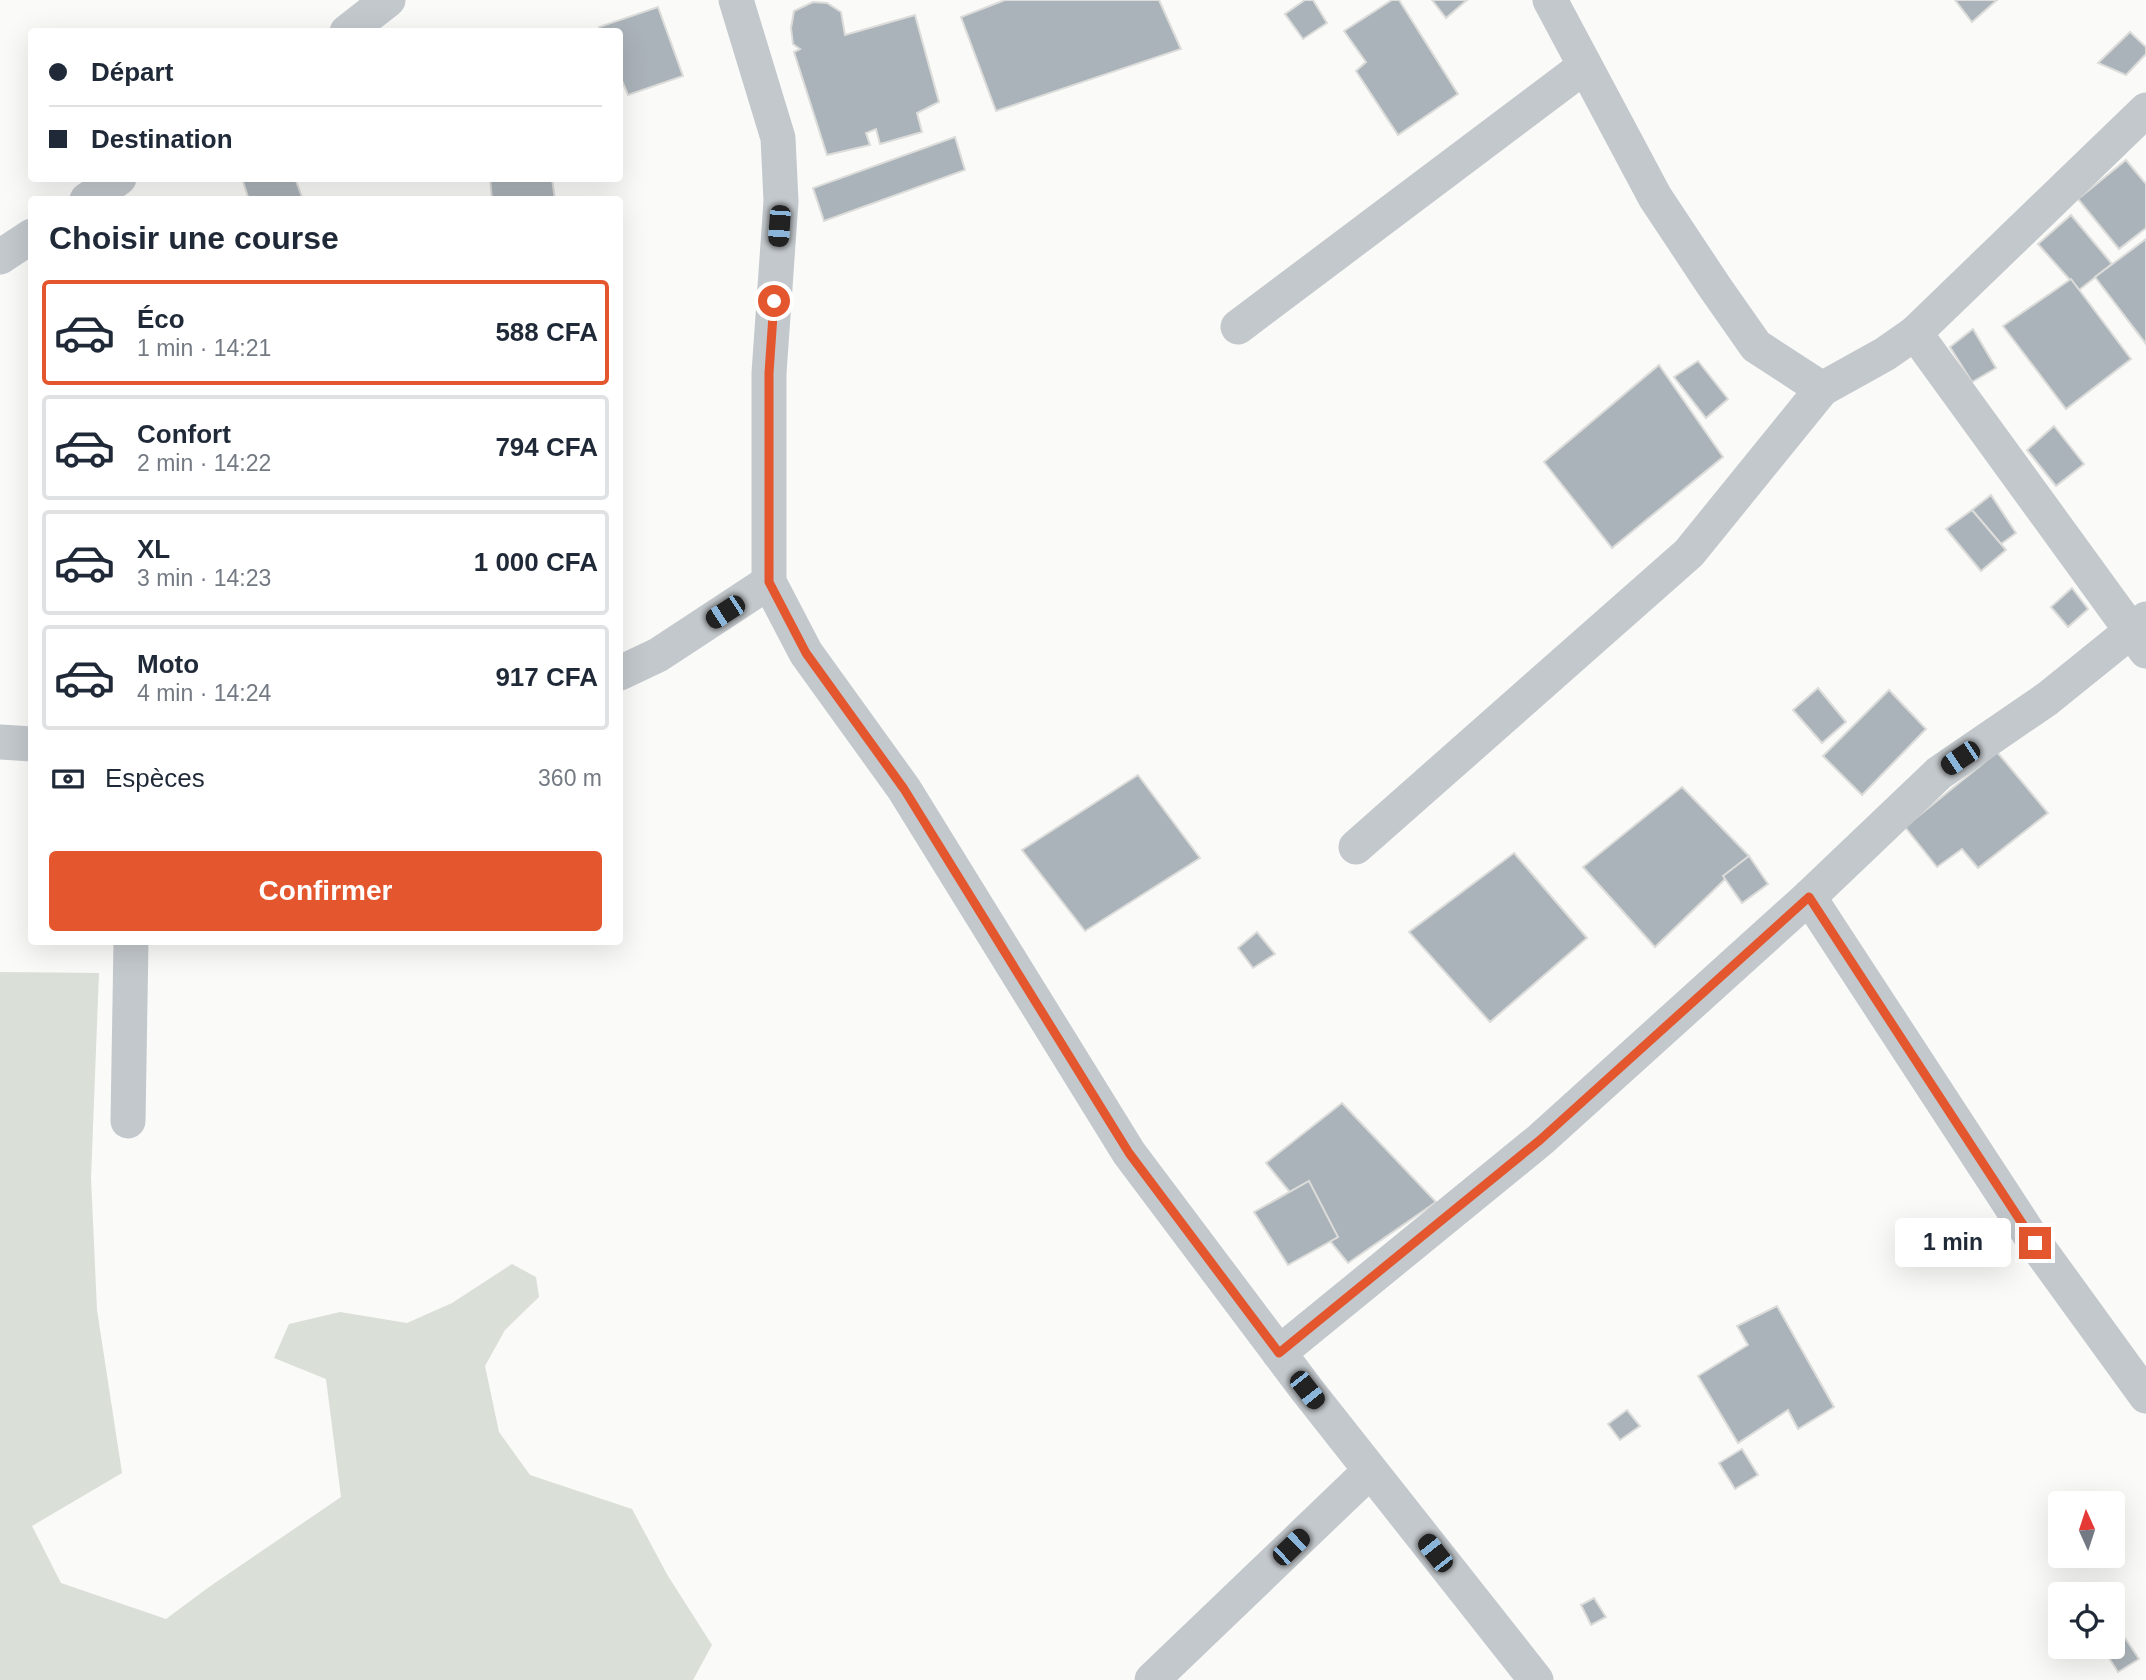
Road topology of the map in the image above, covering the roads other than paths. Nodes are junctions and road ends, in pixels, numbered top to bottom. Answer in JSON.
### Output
{"nodes":[{"id":1,"x":388,"y":0,"type":"edge"},
{"id":2,"x":736,"y":0,"type":"edge"},
{"id":3,"x":1550,"y":0,"type":"edge"},
{"id":4,"x":352,"y":28,"type":"edge"},
{"id":5,"x":1585,"y":66,"type":"junction"},
{"id":6,"x":2146,"y":110,"type":"edge"},
{"id":7,"x":113,"y":182,"type":"edge"},
{"id":8,"x":93,"y":196,"type":"edge"},
{"id":9,"x":28,"y":239,"type":"edge"},
{"id":10,"x":0,"y":257,"type":"edge"},
{"id":11,"x":1238,"y":327,"type":"dead end"},
{"id":12,"x":1915,"y":333,"type":"junction"},
{"id":13,"x":1822,"y":389,"type":"junction"},
{"id":14,"x":769,"y":582,"type":"junction"},
{"id":15,"x":2141,"y":634,"type":"edge"},
{"id":16,"x":623,"y":672,"type":"edge"},
{"id":17,"x":0,"y":742,"type":"edge"},
{"id":18,"x":28,"y":744,"type":"edge"},
{"id":19,"x":1356,"y":847,"type":"dead end"},
{"id":20,"x":1809,"y":897,"type":"junction"},
{"id":21,"x":131,"y":945,"type":"edge"},
{"id":22,"x":128,"y":1121,"type":"dead end"},
{"id":23,"x":1279,"y":1353,"type":"junction"},
{"id":24,"x":2146,"y":1396,"type":"edge"},
{"id":25,"x":1370,"y":1471,"type":"junction"},
{"id":26,"x":1152,"y":1680,"type":"edge"},
{"id":27,"x":1536,"y":1680,"type":"edge"}],
"edges":[{"from":1,"to":4,"type":"street"},
{"from":2,"to":14,"type":"street"},
{"from":3,"to":5,"type":"street"},
{"from":5,"to":11,"type":"street"},
{"from":5,"to":13,"type":"street"},
{"from":6,"to":12,"type":"street"},
{"from":7,"to":8,"type":"street"},
{"from":9,"to":10,"type":"street"},
{"from":12,"to":13,"type":"street"},
{"from":12,"to":15,"type":"street"},
{"from":13,"to":19,"type":"street"},
{"from":14,"to":16,"type":"street"},
{"from":14,"to":23,"type":"street"},
{"from":15,"to":20,"type":"street"},
{"from":17,"to":18,"type":"street"},
{"from":20,"to":23,"type":"street"},
{"from":20,"to":24,"type":"street"},
{"from":21,"to":22,"type":"street"},
{"from":23,"to":25,"type":"street"},
{"from":25,"to":26,"type":"street"},
{"from":25,"to":27,"type":"street"}]}
